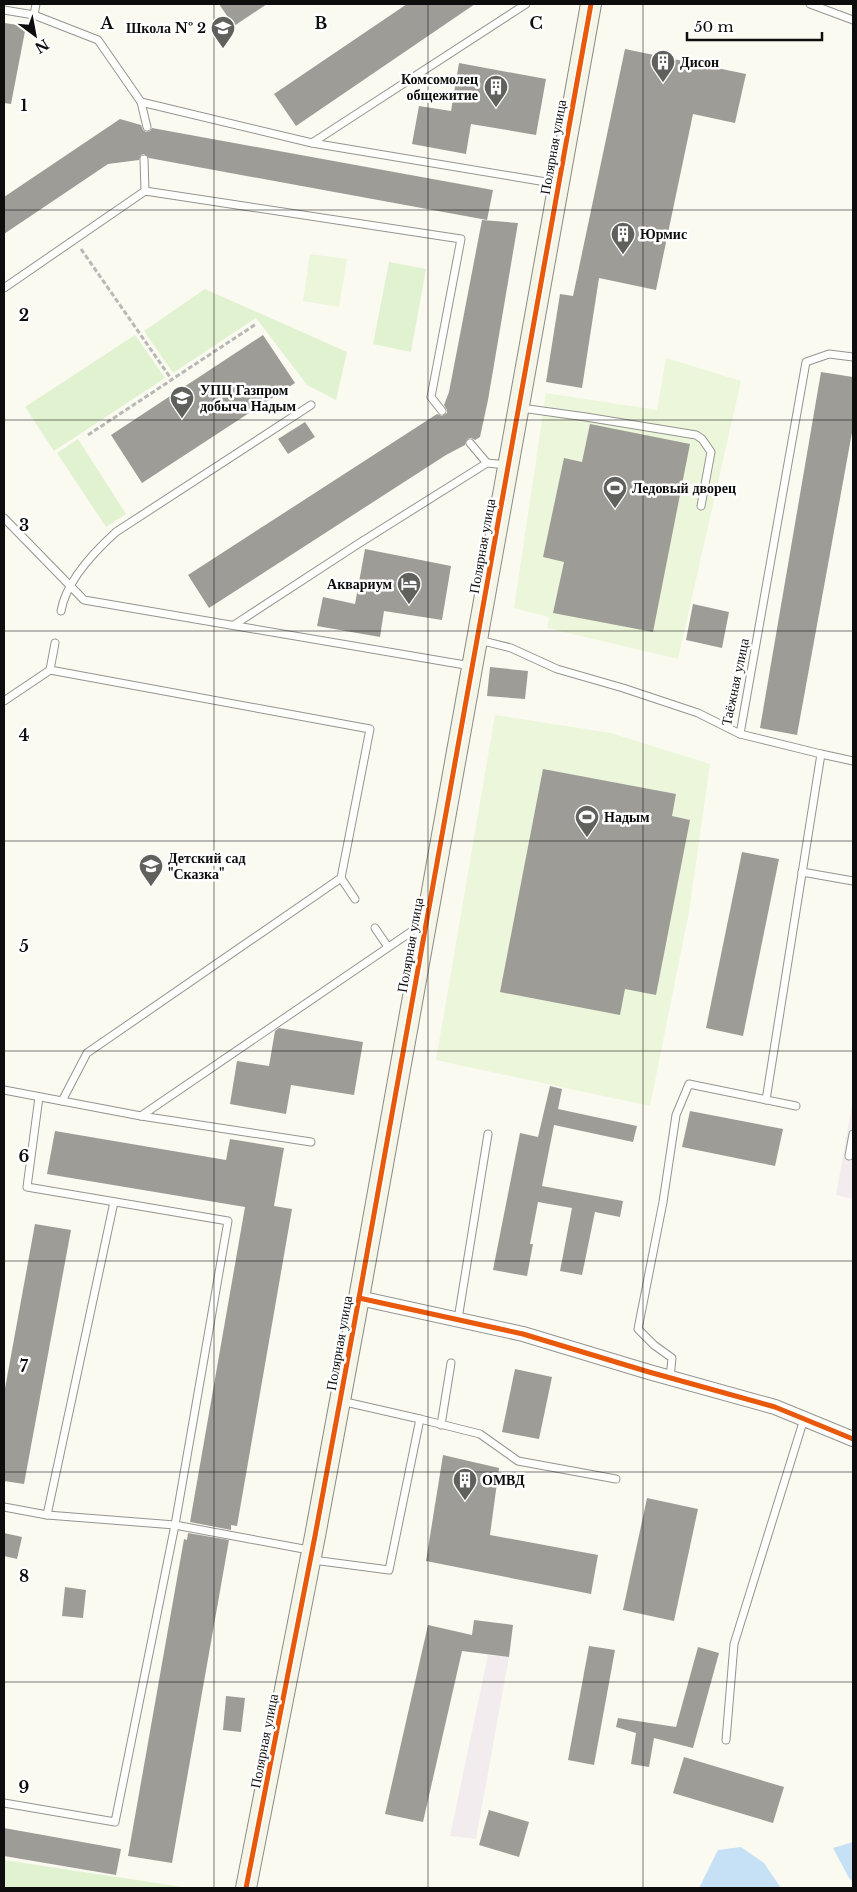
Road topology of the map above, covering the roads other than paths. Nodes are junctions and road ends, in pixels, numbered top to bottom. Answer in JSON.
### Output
{"nodes":[{"id":1,"x":36,"y":4,"type":"edge"},
{"id":2,"x":526,"y":4,"type":"edge"},
{"id":3,"x":591,"y":4,"type":"edge"},
{"id":4,"x":810,"y":4,"type":"edge"},
{"id":5,"x":4,"y":10,"type":"edge"},
{"id":6,"x":34,"y":16,"type":"junction"},
{"id":7,"x":853,"y":20,"type":"edge"},
{"id":8,"x":141,"y":102,"type":"junction"},
{"id":9,"x":147,"y":127,"type":"dead end"},
{"id":10,"x":312,"y":143,"type":"junction"},
{"id":11,"x":144,"y":159,"type":"dead end"},
{"id":12,"x":558,"y":184,"type":"junction"},
{"id":13,"x":145,"y":191,"type":"junction"},
{"id":14,"x":4,"y":288,"type":"edge"},
{"id":15,"x":853,"y":357,"type":"edge"},
{"id":16,"x":312,"y":405,"type":"dead end"},
{"id":17,"x":518,"y":408,"type":"junction"},
{"id":18,"x":442,"y":411,"type":"dead end"},
{"id":19,"x":470,"y":442,"type":"dead end"},
{"id":20,"x":487,"y":463,"type":"junction"},
{"id":21,"x":508,"y":465,"type":"junction"},
{"id":22,"x":701,"y":506,"type":"dead end"},
{"id":23,"x":4,"y":518,"type":"edge"},
{"id":24,"x":71,"y":586,"type":"junction"},
{"id":25,"x":61,"y":611,"type":"dead end"},
{"id":26,"x":234,"y":625,"type":"junction"},
{"id":27,"x":476,"y":639,"type":"junction"},
{"id":28,"x":55,"y":643,"type":"dead end"},
{"id":29,"x":472,"y":666,"type":"junction"},
{"id":30,"x":50,"y":670,"type":"junction"},
{"id":31,"x":4,"y":702,"type":"edge"},
{"id":32,"x":740,"y":734,"type":"junction"},
{"id":33,"x":821,"y":754,"type":"junction"},
{"id":34,"x":853,"y":761,"type":"edge"},
{"id":35,"x":802,"y":872,"type":"junction"},
{"id":36,"x":340,"y":878,"type":"junction"},
{"id":37,"x":853,"y":881,"type":"edge"},
{"id":38,"x":355,"y":899,"type":"dead end"},
{"id":39,"x":426,"y":922,"type":"junction"},
{"id":40,"x":375,"y":928,"type":"dead end"},
{"id":41,"x":388,"y":947,"type":"junction"},
{"id":42,"x":4,"y":1090,"type":"edge"},
{"id":43,"x":40,"y":1097,"type":"junction"},
{"id":44,"x":766,"y":1100,"type":"junction"},
{"id":45,"x":62,"y":1101,"type":"junction"},
{"id":46,"x":796,"y":1106,"type":"dead end"},
{"id":47,"x":141,"y":1116,"type":"junction"},
{"id":48,"x":488,"y":1134,"type":"dead end"},
{"id":49,"x":853,"y":1134,"type":"edge"},
{"id":50,"x":311,"y":1142,"type":"dead end"},
{"id":51,"x":849,"y":1156,"type":"dead end"},
{"id":52,"x":114,"y":1202,"type":"junction"},
{"id":53,"x":358,"y":1298,"type":"junction"},
{"id":54,"x":458,"y":1320,"type":"junction"},
{"id":55,"x":451,"y":1363,"type":"dead end"},
{"id":56,"x":670,"y":1378,"type":"junction"},
{"id":57,"x":340,"y":1401,"type":"junction"},
{"id":58,"x":804,"y":1419,"type":"junction"},
{"id":59,"x":420,"y":1420,"type":"junction"},
{"id":60,"x":441,"y":1424,"type":"junction"},
{"id":61,"x":853,"y":1438,"type":"edge"},
{"id":62,"x":616,"y":1479,"type":"dead end"},
{"id":63,"x":4,"y":1507,"type":"edge"},
{"id":64,"x":48,"y":1515,"type":"junction"},
{"id":65,"x":175,"y":1525,"type":"junction"},
{"id":66,"x":311,"y":1555,"type":"junction"},
{"id":67,"x":726,"y":1740,"type":"dead end"},
{"id":68,"x":4,"y":1803,"type":"edge"},
{"id":69,"x":246,"y":1888,"type":"edge"}],
"edges":[{"from":1,"to":6,"type":"lane"},
{"from":2,"to":10,"type":"lane"},
{"from":3,"to":12,"type":"street","name":"Полярная улица"},
{"from":4,"to":7,"type":"lane"},
{"from":5,"to":6,"type":"lane"},
{"from":6,"to":8,"type":"lane"},
{"from":8,"to":9,"type":"lane"},
{"from":8,"to":10,"type":"lane"},
{"from":10,"to":12,"type":"lane"},
{"from":11,"to":13,"type":"lane"},
{"from":12,"to":17,"type":"street","name":"Полярная улица"},
{"from":13,"to":14,"type":"lane"},
{"from":13,"to":18,"type":"lane"},
{"from":15,"to":32,"type":"lane","name":"Таёжная улица"},
{"from":16,"to":24,"type":"lane"},
{"from":17,"to":21,"type":"street","name":"Полярная улица"},
{"from":17,"to":22,"type":"lane"},
{"from":19,"to":20,"type":"lane"},
{"from":20,"to":21,"type":"lane"},
{"from":20,"to":26,"type":"lane"},
{"from":21,"to":27,"type":"street","name":"Полярная улица"},
{"from":23,"to":24,"type":"lane"},
{"from":24,"to":25,"type":"lane"},
{"from":24,"to":26,"type":"lane"},
{"from":26,"to":29,"type":"lane"},
{"from":27,"to":29,"type":"street","name":"Полярная улица"},
{"from":27,"to":32,"type":"lane","name":"Таёжная улица"},
{"from":28,"to":30,"type":"lane"},
{"from":29,"to":39,"type":"street","name":"Полярная улица"},
{"from":30,"to":31,"type":"lane"},
{"from":30,"to":36,"type":"lane"},
{"from":32,"to":33,"type":"lane"},
{"from":33,"to":34,"type":"lane"},
{"from":33,"to":35,"type":"lane"},
{"from":35,"to":37,"type":"lane"},
{"from":35,"to":44,"type":"lane"},
{"from":36,"to":38,"type":"lane"},
{"from":36,"to":45,"type":"lane"},
{"from":39,"to":41,"type":"lane"},
{"from":39,"to":53,"type":"street","name":"Полярная улица"},
{"from":40,"to":41,"type":"lane"},
{"from":41,"to":47,"type":"lane"},
{"from":42,"to":43,"type":"lane"},
{"from":43,"to":45,"type":"lane"},
{"from":43,"to":52,"type":"lane"},
{"from":44,"to":46,"type":"lane"},
{"from":44,"to":56,"type":"lane"},
{"from":45,"to":47,"type":"lane"},
{"from":47,"to":50,"type":"lane"},
{"from":48,"to":54,"type":"lane"},
{"from":49,"to":51,"type":"lane"},
{"from":52,"to":64,"type":"lane"},
{"from":52,"to":65,"type":"lane"},
{"from":53,"to":54,"type":"street"},
{"from":53,"to":57,"type":"street","name":"Полярная улица"},
{"from":54,"to":56,"type":"street"},
{"from":55,"to":60,"type":"lane"},
{"from":56,"to":58,"type":"street"},
{"from":57,"to":59,"type":"lane"},
{"from":57,"to":66,"type":"street","name":"Полярная улица"},
{"from":58,"to":61,"type":"street"},
{"from":58,"to":67,"type":"lane"},
{"from":59,"to":60,"type":"lane"},
{"from":59,"to":66,"type":"lane"},
{"from":60,"to":62,"type":"lane"},
{"from":63,"to":64,"type":"lane"},
{"from":64,"to":65,"type":"lane"},
{"from":65,"to":66,"type":"lane"},
{"from":65,"to":68,"type":"lane"},
{"from":66,"to":69,"type":"street","name":"Полярная улица"}]}
